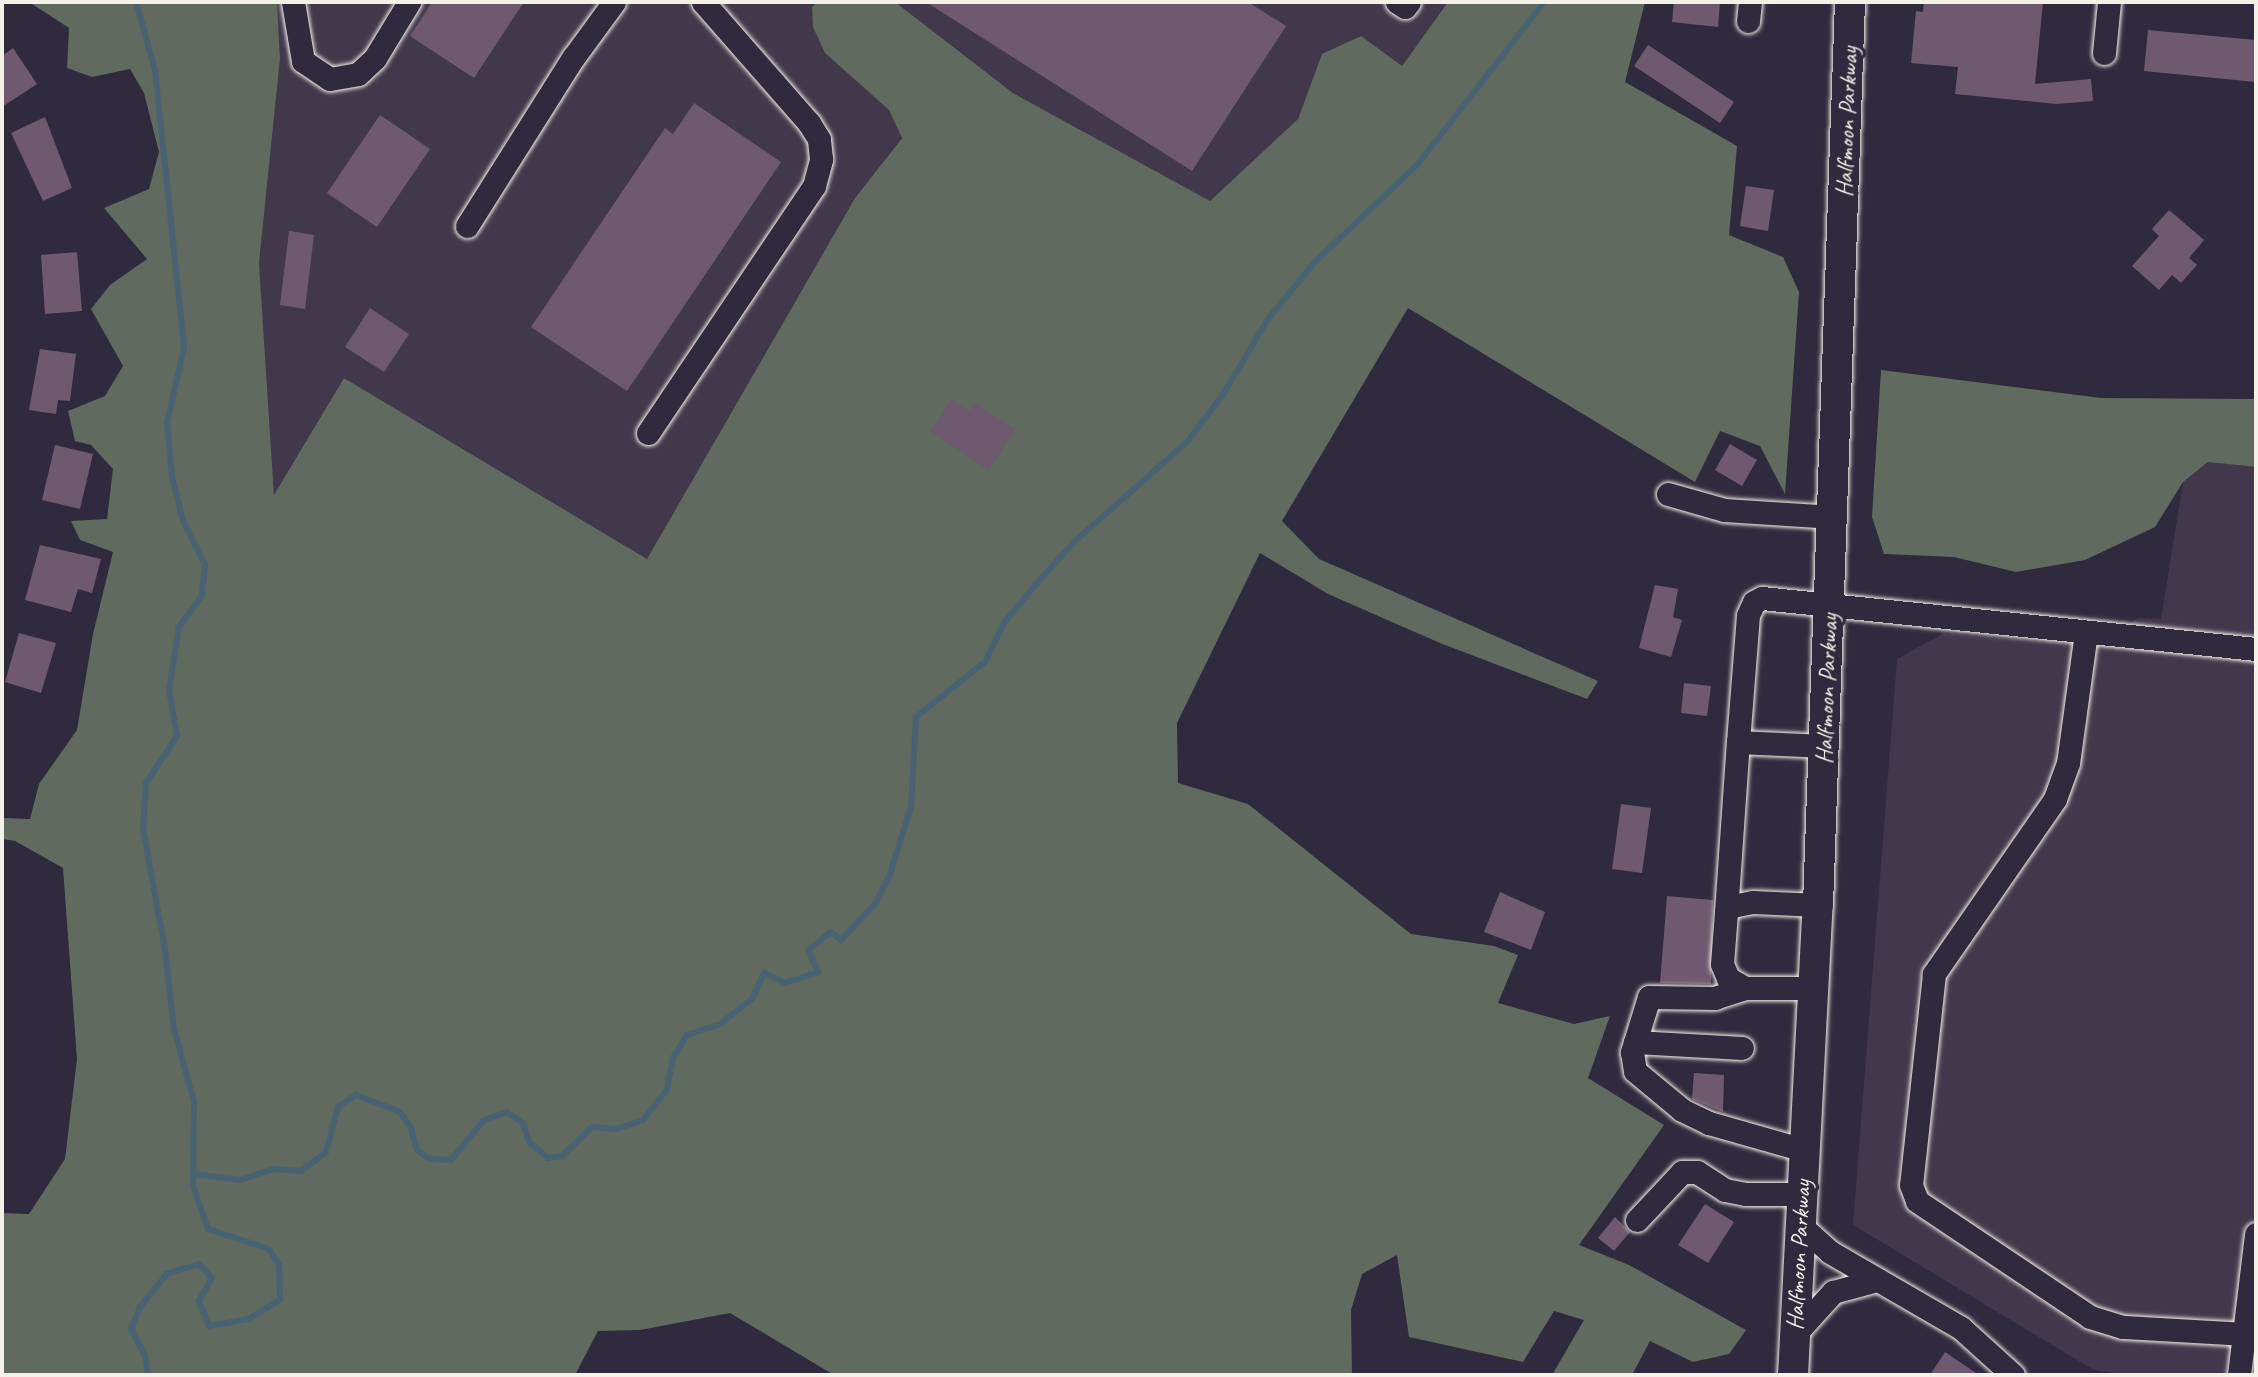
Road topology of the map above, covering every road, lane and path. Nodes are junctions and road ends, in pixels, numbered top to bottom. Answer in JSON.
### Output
{"nodes":[{"id":1,"x":293,"y":2,"type":"edge"},
{"id":2,"x":409,"y":2,"type":"edge"},
{"id":3,"x":614,"y":2,"type":"edge"},
{"id":4,"x":703,"y":2,"type":"edge"},
{"id":5,"x":1397,"y":2,"type":"edge"},
{"id":6,"x":1409,"y":2,"type":"edge"},
{"id":7,"x":1850,"y":2,"type":"edge"},
{"id":8,"x":2109,"y":2,"type":"edge"},
{"id":9,"x":2104,"y":52,"type":"dead end"},
{"id":10,"x":467,"y":226,"type":"dead end"},
{"id":11,"x":648,"y":433,"type":"dead end"},
{"id":12,"x":1668,"y":494,"type":"dead end"},
{"id":13,"x":1834,"y":517,"type":"junction"},
{"id":14,"x":1830,"y":606,"type":"junction"},
{"id":15,"x":2086,"y":632,"type":"junction"},
{"id":16,"x":2256,"y":649,"type":"edge"},
{"id":17,"x":1738,"y":743,"type":"junction"},
{"id":18,"x":1824,"y":746,"type":"junction"},
{"id":19,"x":1818,"y":905,"type":"junction"},
{"id":20,"x":1726,"y":912,"type":"junction"},
{"id":21,"x":1745,"y":988,"type":"junction"},
{"id":22,"x":1813,"y":988,"type":"junction"},
{"id":23,"x":1635,"y":1042,"type":"junction"},
{"id":24,"x":1742,"y":1048,"type":"dead end"},
{"id":25,"x":1804,"y":1150,"type":"junction"},
{"id":26,"x":1802,"y":1194,"type":"junction"},
{"id":27,"x":1637,"y":1220,"type":"dead end"},
{"id":28,"x":1801,"y":1225,"type":"junction"},
{"id":29,"x":2256,"y":1234,"type":"edge"},
{"id":30,"x":1877,"y":1280,"type":"junction"},
{"id":31,"x":2252,"y":1306,"type":"edge"},
{"id":32,"x":1795,"y":1334,"type":"junction"},
{"id":33,"x":2243,"y":1334,"type":"junction"},
{"id":34,"x":1793,"y":1375,"type":"edge"},
{"id":35,"x":2013,"y":1375,"type":"edge"},
{"id":36,"x":2239,"y":1375,"type":"edge"}],
"edges":[{"from":1,"to":2,"type":"lane"},
{"from":3,"to":10,"type":"lane"},
{"from":4,"to":11,"type":"lane"},
{"from":5,"to":6,"type":"lane"},
{"from":7,"to":13,"type":"main road","name":"Halfmoon Parkway"},
{"from":8,"to":9,"type":"lane"},
{"from":12,"to":13,"type":"lane"},
{"from":13,"to":14,"type":"main road","name":"Halfmoon Parkway"},
{"from":14,"to":15,"type":"lane"},
{"from":14,"to":17,"type":"lane"},
{"from":14,"to":18,"type":"main road","name":"Halfmoon Parkway"},
{"from":15,"to":16,"type":"lane"},
{"from":15,"to":33,"type":"lane"},
{"from":17,"to":18,"type":"lane"},
{"from":17,"to":20,"type":"lane"},
{"from":18,"to":19,"type":"main road","name":"Halfmoon Parkway"},
{"from":19,"to":20,"type":"lane"},
{"from":19,"to":22,"type":"main road","name":"Halfmoon Parkway"},
{"from":20,"to":21,"type":"lane"},
{"from":21,"to":22,"type":"lane"},
{"from":21,"to":23,"type":"lane"},
{"from":22,"to":25,"type":"main road","name":"Halfmoon Parkway"},
{"from":23,"to":24,"type":"lane"},
{"from":23,"to":25,"type":"lane"},
{"from":25,"to":26,"type":"main road","name":"Halfmoon Parkway"},
{"from":26,"to":27,"type":"lane"},
{"from":26,"to":28,"type":"main road","name":"Halfmoon Parkway"},
{"from":28,"to":30,"type":"lane"},
{"from":28,"to":32,"type":"main road","name":"Halfmoon Parkway"},
{"from":29,"to":31,"type":"lane"},
{"from":30,"to":32,"type":"lane"},
{"from":30,"to":35,"type":"lane"},
{"from":31,"to":33,"type":"lane"},
{"from":32,"to":34,"type":"main road","name":"Halfmoon Parkway"},
{"from":33,"to":36,"type":"lane"}]}
